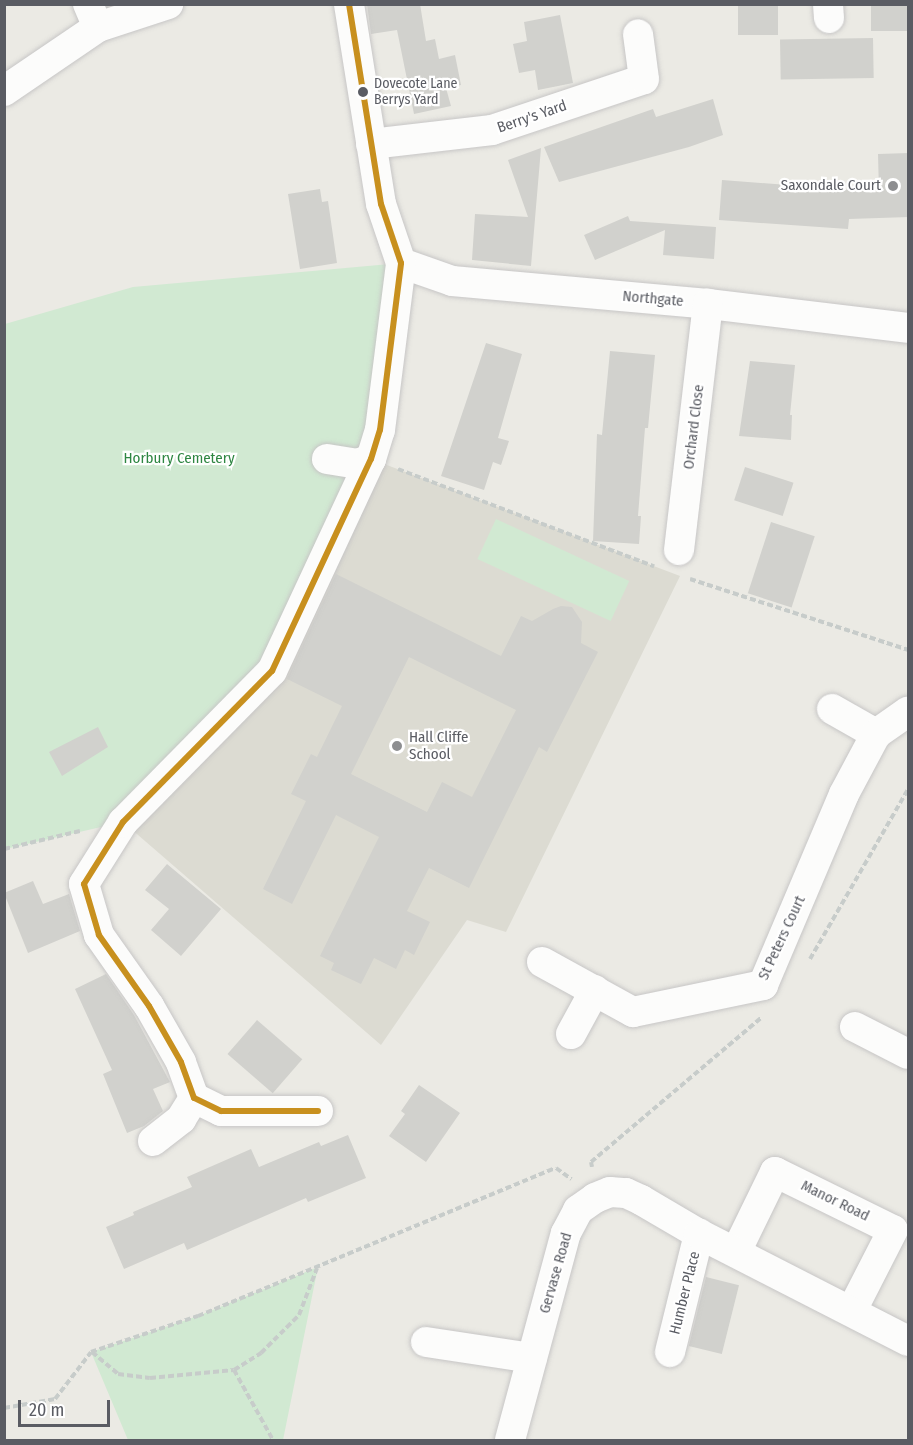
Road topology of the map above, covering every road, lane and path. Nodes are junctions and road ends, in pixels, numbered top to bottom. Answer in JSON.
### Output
{"nodes":[{"id":1,"x":168,"y":4,"type":"edge"},
{"id":2,"x":349,"y":4,"type":"edge"},
{"id":3,"x":93,"y":16,"type":"edge"},
{"id":4,"x":638,"y":34,"type":"dead end"},
{"id":5,"x":4,"y":91,"type":"edge"},
{"id":6,"x":371,"y":144,"type":"junction"},
{"id":7,"x":401,"y":263,"type":"junction"},
{"id":8,"x":708,"y":304,"type":"junction"},
{"id":9,"x":909,"y":328,"type":"edge"},
{"id":10,"x":327,"y":459,"type":"dead end"},
{"id":11,"x":371,"y":459,"type":"junction"},
{"id":12,"x":675,"y":559,"type":"junction"},
{"id":13,"x":909,"y":650,"type":"edge"},
{"id":14,"x":832,"y":709,"type":"dead end"},
{"id":15,"x":909,"y":712,"type":"edge"},
{"id":16,"x":876,"y":734,"type":"junction"},
{"id":17,"x":123,"y":822,"type":"junction"},
{"id":18,"x":4,"y":849,"type":"edge"},
{"id":19,"x":542,"y":962,"type":"dead end"},
{"id":20,"x":595,"y":990,"type":"junction"},
{"id":21,"x":855,"y":1027,"type":"dead end"},
{"id":22,"x":571,"y":1034,"type":"dead end"},
{"id":23,"x":909,"y":1054,"type":"edge"},
{"id":24,"x":194,"y":1098,"type":"junction"},
{"id":25,"x":318,"y":1112,"type":"dead end"},
{"id":26,"x":153,"y":1141,"type":"dead end"},
{"id":27,"x":595,"y":1198,"type":"junction"},
{"id":28,"x":699,"y":1234,"type":"junction"},
{"id":29,"x":736,"y":1252,"type":"junction"},
{"id":30,"x":318,"y":1267,"type":"junction"},
{"id":31,"x":852,"y":1310,"type":"junction"},
{"id":32,"x":909,"y":1341,"type":"edge"},
{"id":33,"x":426,"y":1342,"type":"dead end"},
{"id":34,"x":91,"y":1352,"type":"junction"},
{"id":35,"x":670,"y":1352,"type":"dead end"},
{"id":36,"x":532,"y":1358,"type":"junction"},
{"id":37,"x":234,"y":1370,"type":"junction"},
{"id":38,"x":4,"y":1408,"type":"edge"},
{"id":39,"x":273,"y":1440,"type":"edge"},
{"id":40,"x":510,"y":1440,"type":"edge"}],
"edges":[{"from":1,"to":3,"type":"street"},
{"from":2,"to":6,"type":"street"},
{"from":3,"to":5,"type":"street"},
{"from":4,"to":6,"type":"street","name":"Berry's Yard"},
{"from":6,"to":7,"type":"street"},
{"from":7,"to":8,"type":"street","name":"Northgate"},
{"from":7,"to":11,"type":"street"},
{"from":8,"to":9,"type":"street","name":"Northgate"},
{"from":8,"to":12,"type":"street","name":"Orchard Close"},
{"from":10,"to":11,"type":"street"},
{"from":11,"to":12,"type":"path"},
{"from":11,"to":17,"type":"street"},
{"from":12,"to":13,"type":"path"},
{"from":14,"to":16,"type":"street"},
{"from":15,"to":16,"type":"street","name":"St Peters Court"},
{"from":16,"to":20,"type":"street","name":"St Peters Court"},
{"from":17,"to":18,"type":"path"},
{"from":17,"to":24,"type":"street"},
{"from":19,"to":20,"type":"street","name":"St Peters Court"},
{"from":20,"to":22,"type":"street"},
{"from":21,"to":23,"type":"street"},
{"from":24,"to":25,"type":"street"},
{"from":24,"to":26,"type":"street"},
{"from":27,"to":28,"type":"street"},
{"from":27,"to":30,"type":"path"},
{"from":27,"to":36,"type":"street","name":"Gervase Road"},
{"from":28,"to":29,"type":"street"},
{"from":28,"to":35,"type":"street","name":"Humber Place"},
{"from":29,"to":31,"type":"street"},
{"from":29,"to":31,"type":"street","name":"Manor Road"},
{"from":30,"to":34,"type":"path"},
{"from":30,"to":37,"type":"path"},
{"from":31,"to":32,"type":"street"},
{"from":33,"to":36,"type":"street"},
{"from":34,"to":37,"type":"path"},
{"from":34,"to":38,"type":"path"},
{"from":36,"to":40,"type":"street","name":"Gervase Road"},
{"from":37,"to":39,"type":"path"}]}
